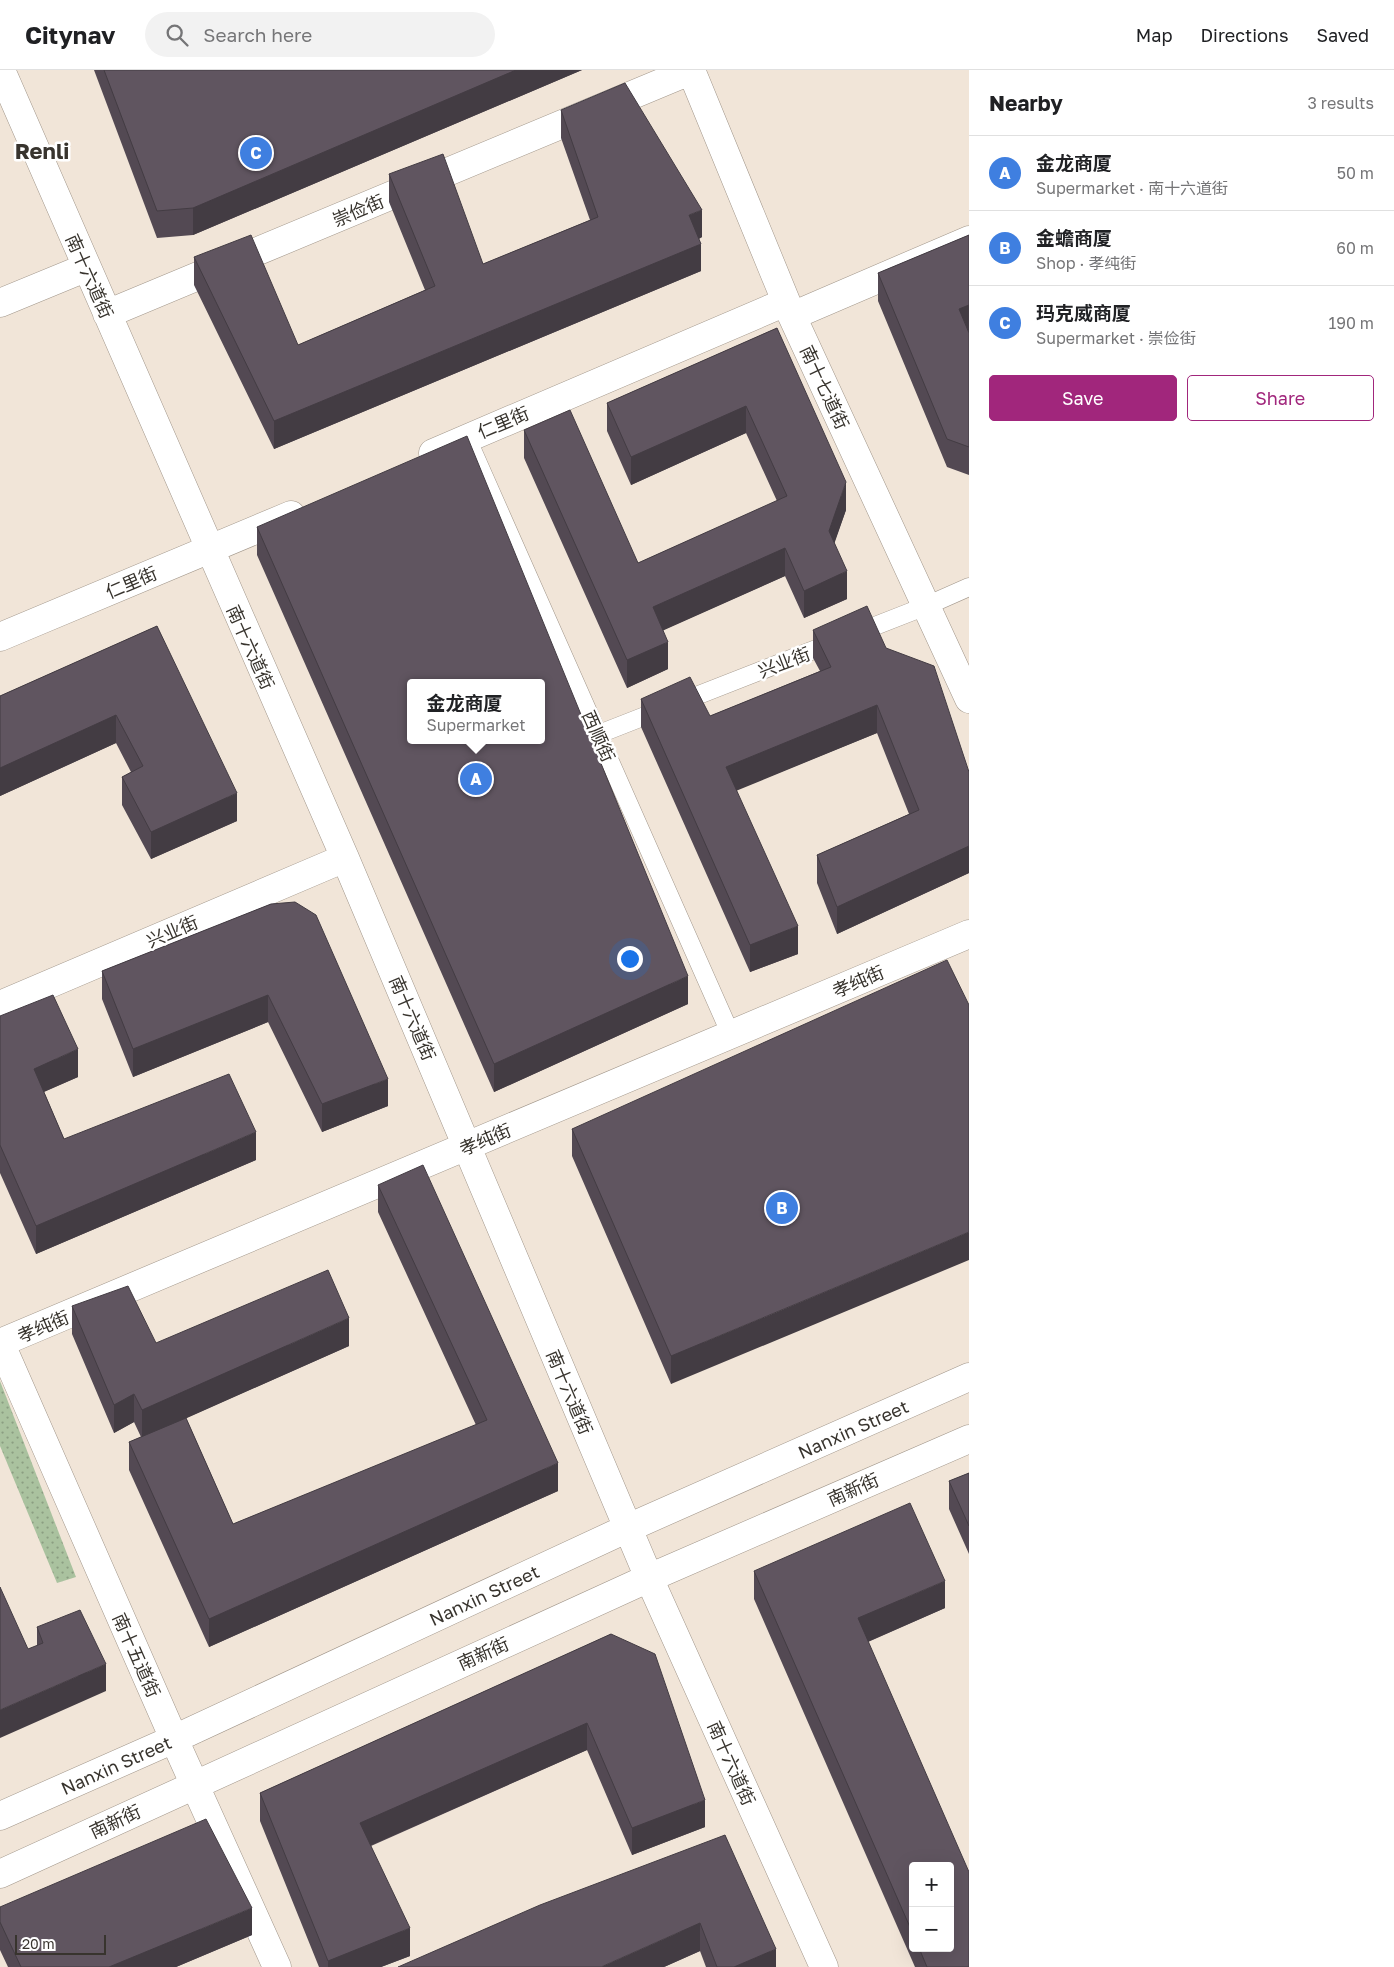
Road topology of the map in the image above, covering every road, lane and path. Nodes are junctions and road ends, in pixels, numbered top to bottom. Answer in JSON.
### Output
{"nodes":[{"id":1,"x":1,"y":70,"type":"edge"},
{"id":2,"x":691,"y":70,"type":"edge"},
{"id":3,"x":969,"y":240,"type":"edge"},
{"id":4,"x":85,"y":268,"type":"junction"},
{"id":5,"x":0,"y":304,"type":"edge"},
{"id":6,"x":789,"y":309,"type":"junction"},
{"id":7,"x":107,"y":314,"type":"junction"},
{"id":8,"x":466,"y":438,"type":"junction"},
{"id":9,"x":413,"y":461,"type":"edge"},
{"id":10,"x":315,"y":504,"type":"edge"},
{"id":11,"x":209,"y":550,"type":"junction"},
{"id":12,"x":969,"y":587,"type":"edge"},
{"id":13,"x":926,"y":606,"type":"junction"},
{"id":14,"x":0,"y":637,"type":"edge"},
{"id":15,"x":969,"y":699,"type":"edge"},
{"id":16,"x":598,"y":734,"type":"junction"},
{"id":17,"x":345,"y":858,"type":"junction"},
{"id":18,"x":969,"y":934,"type":"edge"},
{"id":19,"x":0,"y":1005,"type":"edge"},
{"id":20,"x":731,"y":1035,"type":"junction"},
{"id":21,"x":467,"y":1146,"type":"junction"},
{"id":22,"x":0,"y":1343,"type":"edge"},
{"id":23,"x":969,"y":1377,"type":"edge"},
{"id":24,"x":969,"y":1438,"type":"edge"},
{"id":25,"x":628,"y":1528,"type":"junction"},
{"id":26,"x":649,"y":1578,"type":"junction"},
{"id":27,"x":174,"y":1739,"type":"junction"},
{"id":28,"x":194,"y":1785,"type":"junction"},
{"id":29,"x":0,"y":1816,"type":"edge"},
{"id":30,"x":0,"y":1874,"type":"edge"},
{"id":31,"x":277,"y":1967,"type":"edge"},
{"id":32,"x":824,"y":1967,"type":"edge"}],
"edges":[{"from":1,"to":4,"type":"street","name":"南十六道街"},
{"from":2,"to":6,"type":"street","name":"南十七道街"},
{"from":2,"to":7,"type":"street","name":"崇俭街"},
{"from":3,"to":6,"type":"street","name":"仁里街"},
{"from":4,"to":5,"type":"street"},
{"from":4,"to":7,"type":"street","name":"南十六道街"},
{"from":6,"to":8,"type":"street","name":"仁里街"},
{"from":6,"to":13,"type":"street","name":"南十七道街"},
{"from":7,"to":11,"type":"street","name":"南十六道街"},
{"from":8,"to":9,"type":"street","name":"仁里街"},
{"from":8,"to":16,"type":"lane","name":"西顺街"},
{"from":10,"to":11,"type":"street","name":"仁里街"},
{"from":11,"to":14,"type":"street","name":"仁里街"},
{"from":11,"to":17,"type":"street","name":"南十六道街"},
{"from":12,"to":13,"type":"lane","name":"兴业街"},
{"from":13,"to":15,"type":"street","name":"南十七道街"},
{"from":13,"to":16,"type":"lane","name":"兴业街"},
{"from":16,"to":20,"type":"lane","name":"西顺街"},
{"from":17,"to":19,"type":"street","name":"兴业街"},
{"from":17,"to":21,"type":"street","name":"南十六道街"},
{"from":18,"to":20,"type":"street","name":"孝纯街"},
{"from":20,"to":21,"type":"street","name":"孝纯街"},
{"from":21,"to":22,"type":"street","name":"孝纯街"},
{"from":21,"to":25,"type":"street","name":"南十六道街"},
{"from":22,"to":27,"type":"street","name":"南十五道街"},
{"from":23,"to":25,"type":"street","name":"Nanxin Street"},
{"from":24,"to":26,"type":"street","name":"南新街"},
{"from":25,"to":26,"type":"street","name":"南十六道街"},
{"from":25,"to":27,"type":"street","name":"Nanxin Street"},
{"from":26,"to":28,"type":"street","name":"南新街"},
{"from":26,"to":32,"type":"street","name":"南十六道街"},
{"from":27,"to":28,"type":"street","name":"南十五道街"},
{"from":27,"to":29,"type":"street","name":"Nanxin Street"},
{"from":28,"to":30,"type":"street","name":"南新街"},
{"from":28,"to":31,"type":"street","name":"南十五道街"}]}
